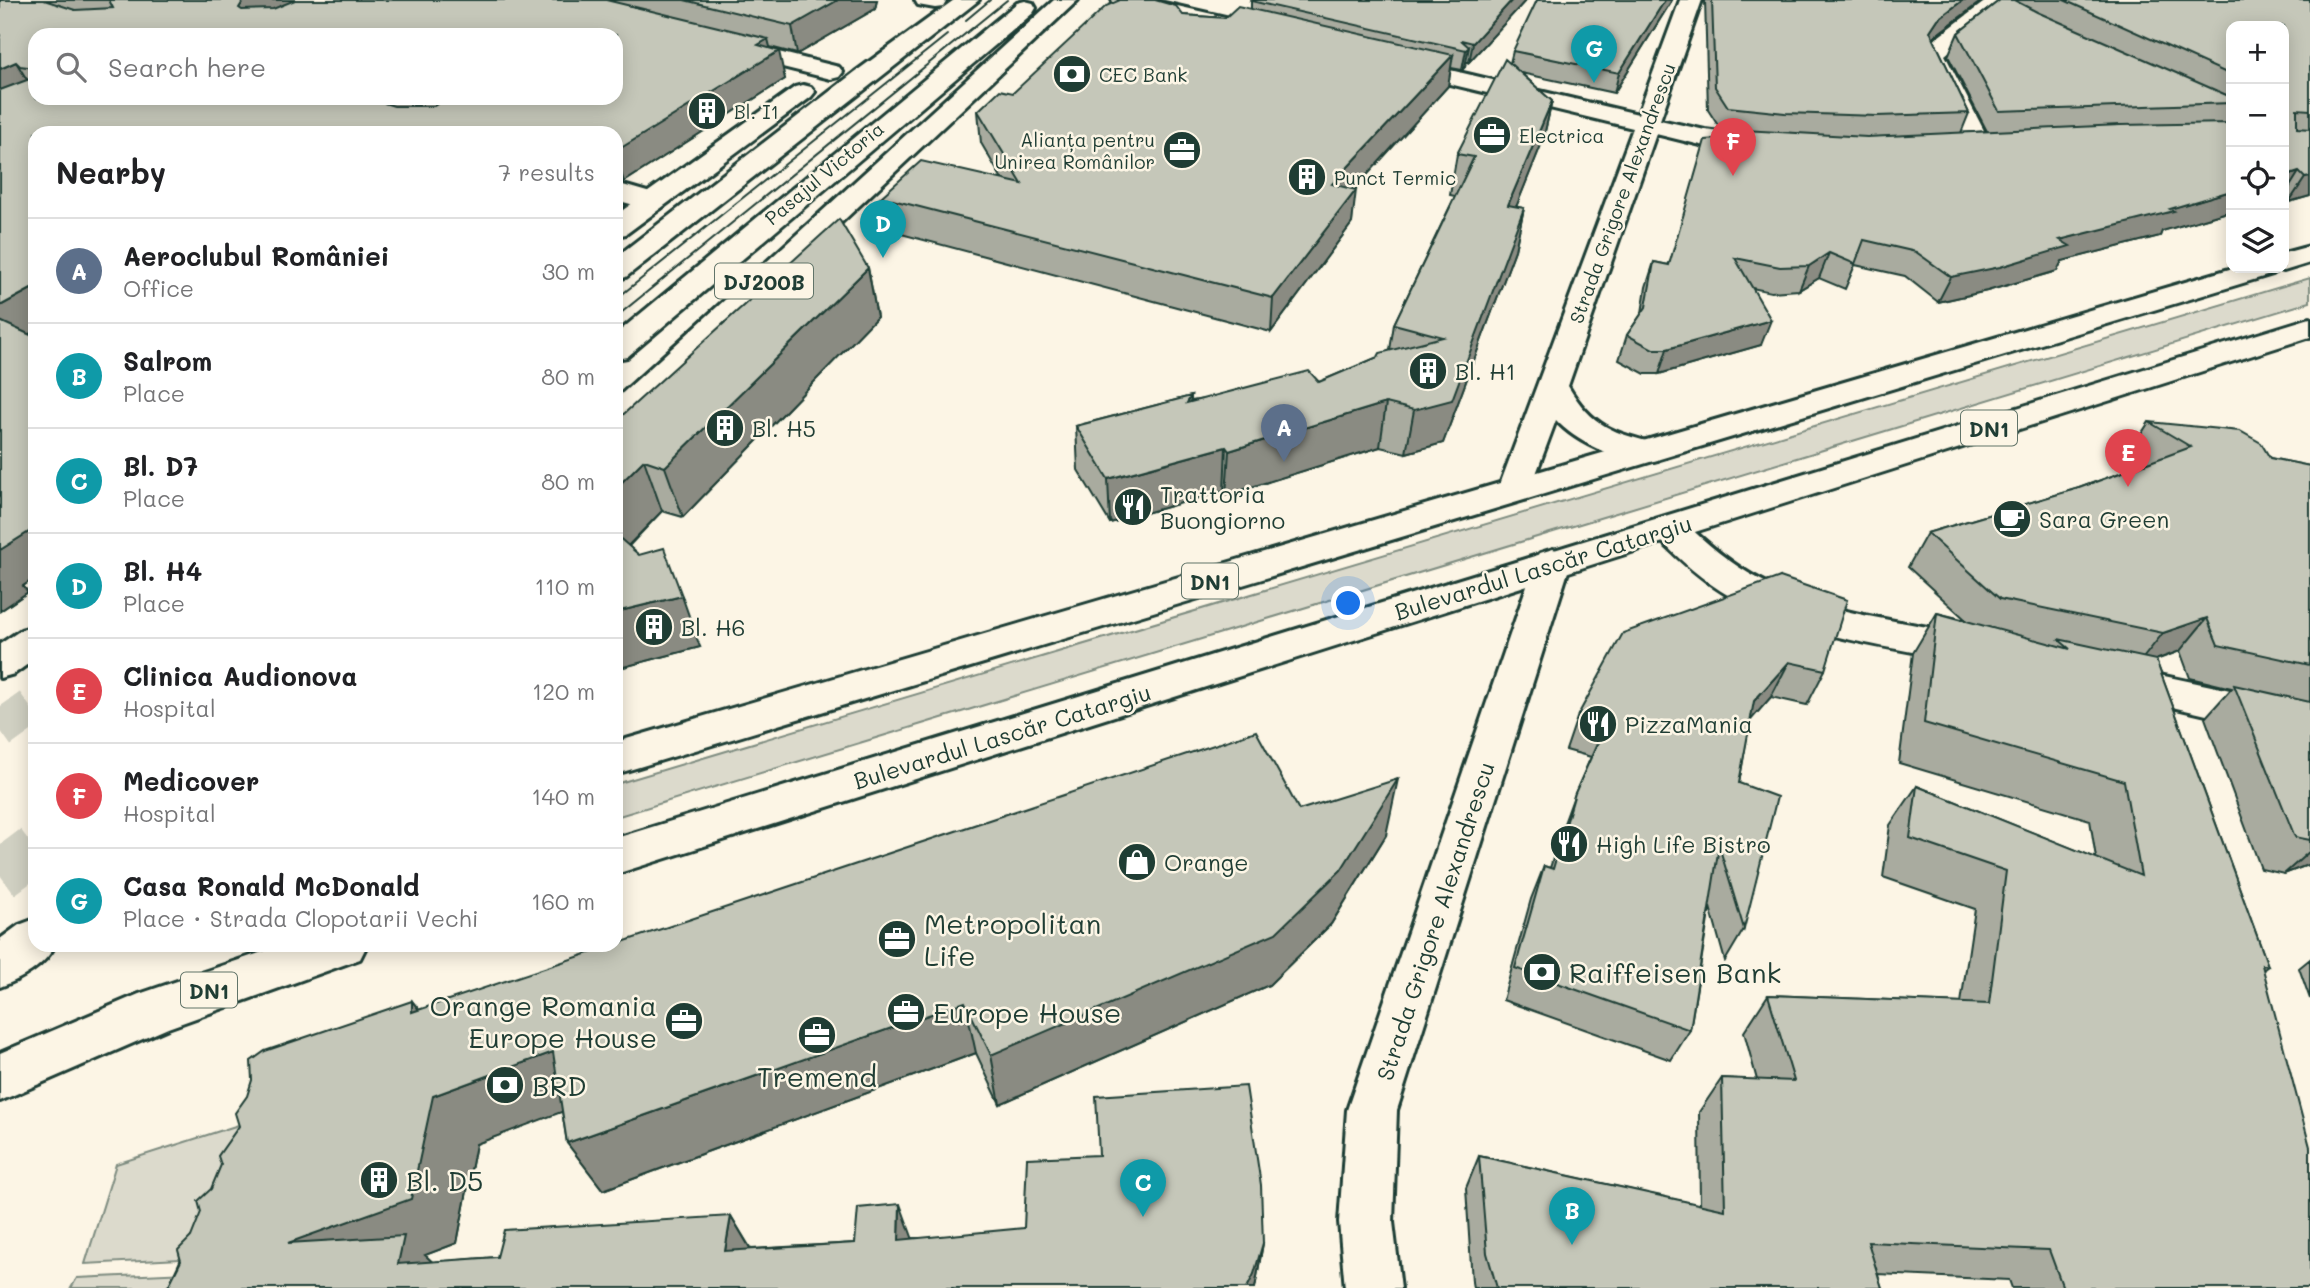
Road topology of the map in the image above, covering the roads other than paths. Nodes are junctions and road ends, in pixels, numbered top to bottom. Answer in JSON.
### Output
{"nodes":[{"id":1,"x":1035,"y":0,"type":"edge"},
{"id":2,"x":1067,"y":0,"type":"edge"},
{"id":3,"x":1124,"y":0,"type":"edge"},
{"id":4,"x":1691,"y":0,"type":"edge"},
{"id":5,"x":945,"y":2,"type":"edge"},
{"id":6,"x":2001,"y":7,"type":"edge"},
{"id":7,"x":1264,"y":33,"type":"edge"},
{"id":8,"x":712,"y":42,"type":"edge"},
{"id":9,"x":1378,"y":60,"type":"edge"},
{"id":10,"x":831,"y":72,"type":"junction"},
{"id":11,"x":1647,"y":124,"type":"junction"},
{"id":12,"x":2004,"y":143,"type":"edge"},
{"id":13,"x":1978,"y":144,"type":"junction"},
{"id":14,"x":1950,"y":145,"type":"edge"},
{"id":15,"x":1791,"y":148,"type":"edge"},
{"id":16,"x":623,"y":193,"type":"edge"},
{"id":17,"x":652,"y":202,"type":"junction"},
{"id":18,"x":623,"y":223,"type":"edge"},
{"id":19,"x":2310,"y":254,"type":"edge"},
{"id":20,"x":2289,"y":260,"type":"edge"},
{"id":21,"x":623,"y":266,"type":"edge"},
{"id":22,"x":2246,"y":273,"type":"edge"},
{"id":23,"x":2310,"y":327,"type":"edge"},
{"id":24,"x":623,"y":344,"type":"edge"},
{"id":25,"x":1552,"y":386,"type":"junction"},
{"id":26,"x":623,"y":410,"type":"edge"},
{"id":27,"x":1646,"y":452,"type":"junction"},
{"id":28,"x":1515,"y":490,"type":"junction"},
{"id":29,"x":1668,"y":528,"type":"junction"},
{"id":30,"x":1553,"y":562,"type":"junction"},
{"id":31,"x":28,"y":645,"type":"edge"},
{"id":32,"x":2003,"y":656,"type":"edge"},
{"id":33,"x":0,"y":664,"type":"edge"},
{"id":34,"x":2083,"y":673,"type":"edge"},
{"id":35,"x":2310,"y":723,"type":"edge"},
{"id":36,"x":623,"y":756,"type":"edge"},
{"id":37,"x":623,"y":854,"type":"edge"},
{"id":38,"x":28,"y":940,"type":"edge"},
{"id":39,"x":28,"y":944,"type":"edge"},
{"id":40,"x":0,"y":947,"type":"edge"},
{"id":41,"x":324,"y":952,"type":"edge"},
{"id":42,"x":0,"y":966,"type":"edge"},
{"id":43,"x":0,"y":1077,"type":"edge"},
{"id":44,"x":1373,"y":1288,"type":"edge"}],
"edges":[{"from":1,"to":24,"type":"main road","name":"Pasajul Victoria"},
{"from":2,"to":26,"type":"main road","number":"DJ200B"},
{"from":3,"to":7,"type":"main road"},
{"from":4,"to":11,"type":"main road","name":"Strada Grigore Alexandrescu"},
{"from":5,"to":10,"type":"main road"},
{"from":5,"to":21,"type":"main road"},
{"from":6,"to":13,"type":"main road"},
{"from":8,"to":10,"type":"main road"},
{"from":9,"to":11,"type":"main road"},
{"from":10,"to":17,"type":"main road"},
{"from":11,"to":15,"type":"main road"},
{"from":11,"to":25,"type":"main road","name":"Strada Grigore Alexandrescu"},
{"from":12,"to":13,"type":"main road"},
{"from":13,"to":14,"type":"main road"},
{"from":16,"to":17,"type":"main road"},
{"from":17,"to":18,"type":"main road"},
{"from":19,"to":20,"type":"main road"},
{"from":22,"to":27,"type":"main road","number":"DN1"},
{"from":23,"to":29,"type":"main road","name":"Bulevardul Lascăr Catargiu","number":"DN1"},
{"from":25,"to":27,"type":"main road"},
{"from":25,"to":28,"type":"main road","name":"Strada Grigore Alexandrescu"},
{"from":27,"to":28,"type":"main road","number":"DN1"},
{"from":28,"to":36,"type":"main road","number":"DN1"},
{"from":29,"to":30,"type":"main road","name":"Bulevardul Lascăr Catargiu","number":"DN1"},
{"from":29,"to":32,"type":"main road"},
{"from":30,"to":37,"type":"main road","name":"Bulevardul Lascăr Catargiu","number":"DN1"},
{"from":30,"to":44,"type":"main road","name":"Strada Grigore Alexandrescu"},
{"from":31,"to":33,"type":"main road"},
{"from":34,"to":35,"type":"main road"},
{"from":38,"to":40,"type":"main road"},
{"from":39,"to":42,"type":"main road"},
{"from":41,"to":43,"type":"main road","number":"DN1"}]}
